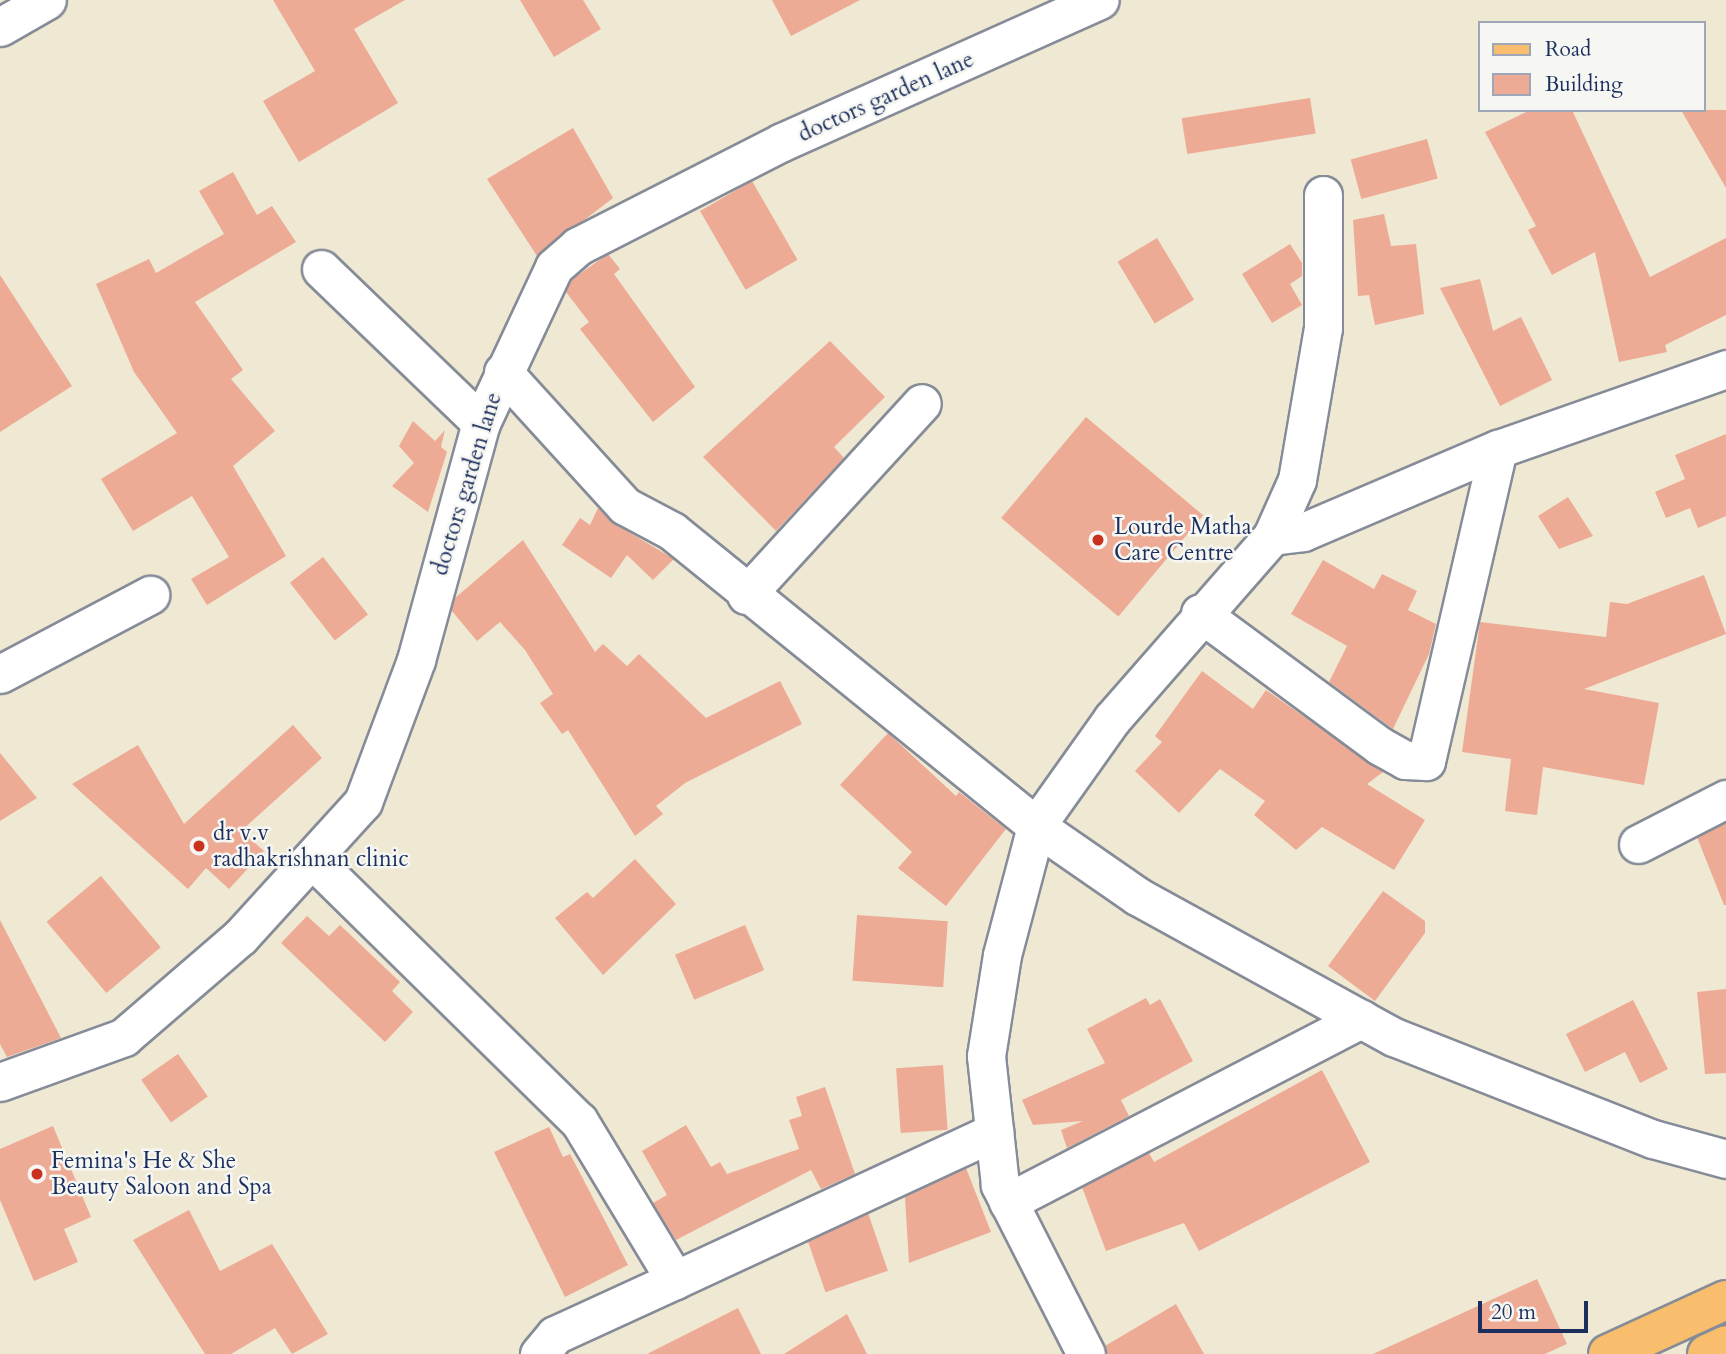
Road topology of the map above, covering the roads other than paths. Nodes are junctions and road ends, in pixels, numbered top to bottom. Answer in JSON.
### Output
{"nodes":[{"id":1,"x":47,"y":0,"type":"edge"},
{"id":2,"x":1100,"y":0,"type":"edge"},
{"id":3,"x":0,"y":27,"type":"edge"},
{"id":4,"x":1323,"y":195,"type":"dead end"},
{"id":5,"x":321,"y":269,"type":"dead end"},
{"id":6,"x":1726,"y":369,"type":"edge"},
{"id":7,"x":503,"y":372,"type":"junction"},
{"id":8,"x":922,"y":403,"type":"dead end"},
{"id":9,"x":481,"y":423,"type":"junction"},
{"id":10,"x":1498,"y":449,"type":"junction"},
{"id":11,"x":1272,"y":536,"type":"junction"},
{"id":12,"x":150,"y":595,"type":"dead end"},
{"id":13,"x":746,"y":595,"type":"junction"},
{"id":14,"x":1200,"y":613,"type":"junction"},
{"id":15,"x":0,"y":674,"type":"edge"},
{"id":16,"x":1726,"y":799,"type":"edge"},
{"id":17,"x":1037,"y":826,"type":"junction"},
{"id":18,"x":1638,"y":844,"type":"dead end"},
{"id":19,"x":314,"y":861,"type":"junction"},
{"id":20,"x":1361,"y":1019,"type":"junction"},
{"id":21,"x":0,"y":1082,"type":"edge"},
{"id":22,"x":994,"y":1132,"type":"junction"},
{"id":23,"x":1726,"y":1159,"type":"edge"},
{"id":24,"x":1008,"y":1202,"type":"junction"},
{"id":25,"x":675,"y":1280,"type":"junction"},
{"id":26,"x":1726,"y":1300,"type":"edge"},
{"id":27,"x":1726,"y":1345,"type":"edge"},
{"id":28,"x":540,"y":1354,"type":"edge"},
{"id":29,"x":1086,"y":1354,"type":"edge"},
{"id":30,"x":1608,"y":1354,"type":"edge"},
{"id":31,"x":1707,"y":1354,"type":"edge"}],
"edges":[{"from":1,"to":3,"type":"street"},
{"from":2,"to":7,"type":"street","name":"doctors garden lane"},
{"from":4,"to":11,"type":"street"},
{"from":5,"to":9,"type":"street"},
{"from":6,"to":10,"type":"street"},
{"from":7,"to":9,"type":"street","name":"doctors garden lane"},
{"from":7,"to":13,"type":"street"},
{"from":8,"to":13,"type":"street"},
{"from":9,"to":19,"type":"street","name":"doctors garden lane"},
{"from":10,"to":11,"type":"street"},
{"from":10,"to":14,"type":"street"},
{"from":11,"to":14,"type":"street"},
{"from":12,"to":15,"type":"street"},
{"from":13,"to":17,"type":"street"},
{"from":14,"to":17,"type":"street"},
{"from":16,"to":18,"type":"street"},
{"from":17,"to":20,"type":"street"},
{"from":17,"to":22,"type":"street"},
{"from":19,"to":21,"type":"street","name":"doctors garden lane"},
{"from":19,"to":25,"type":"street"},
{"from":20,"to":23,"type":"street"},
{"from":20,"to":24,"type":"street"},
{"from":22,"to":24,"type":"street"},
{"from":22,"to":25,"type":"street"},
{"from":24,"to":29,"type":"street"},
{"from":25,"to":28,"type":"street"},
{"from":26,"to":30,"type":"main road"},
{"from":27,"to":31,"type":"main road"}]}
